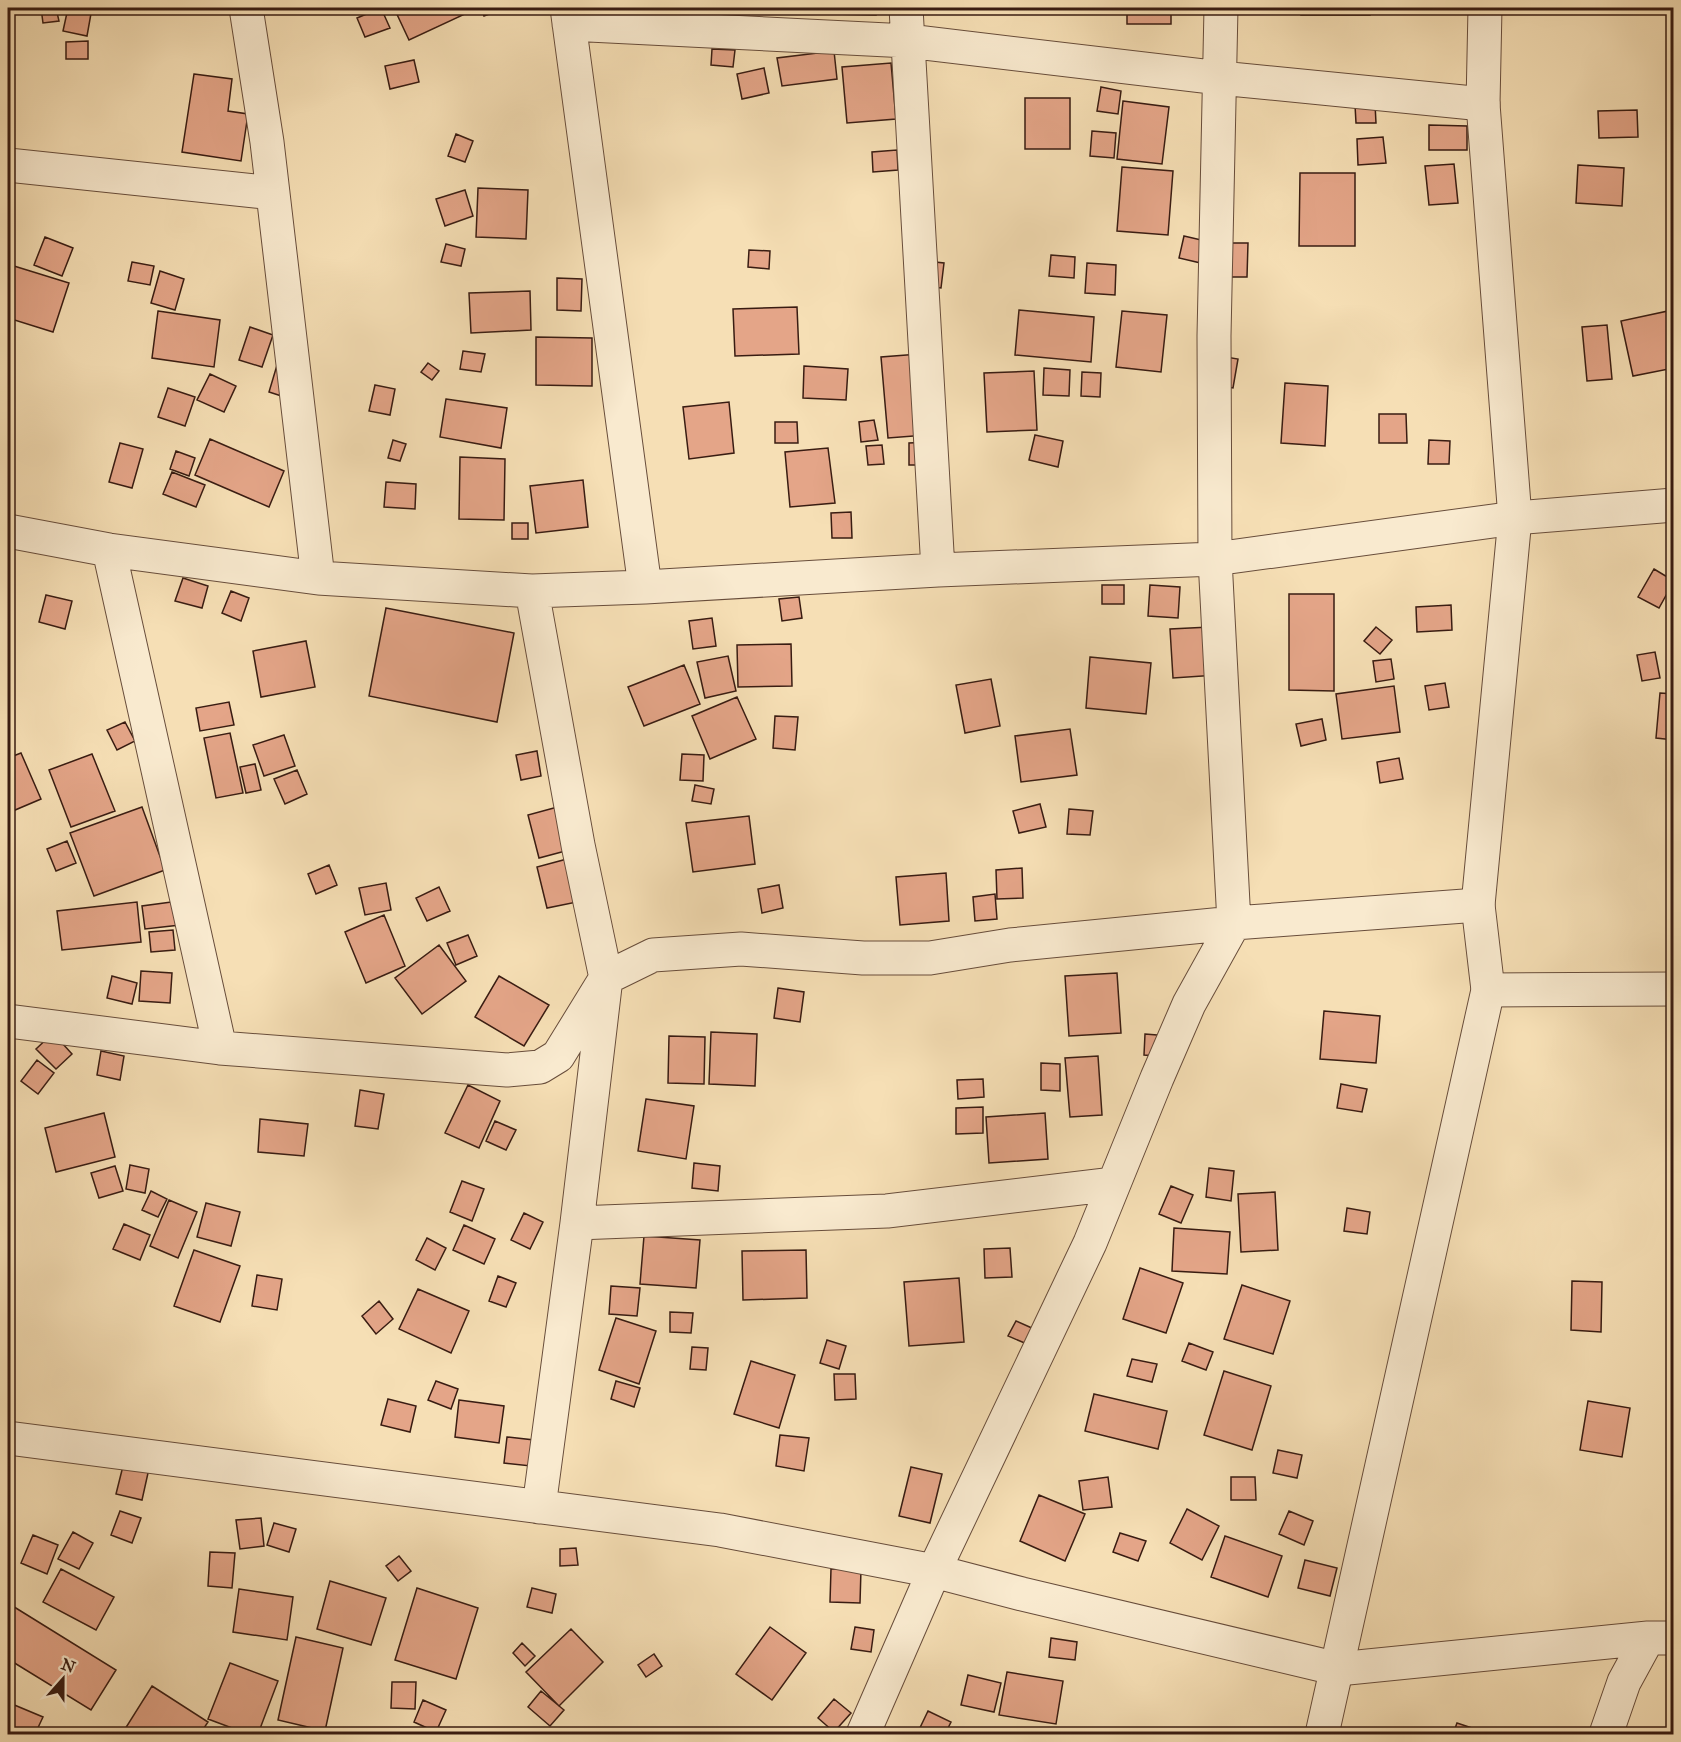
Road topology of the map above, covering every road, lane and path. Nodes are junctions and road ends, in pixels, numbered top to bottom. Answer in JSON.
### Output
{"nodes":[{"id":1,"x":246,"y":8,"type":"edge"},
{"id":2,"x":906,"y":8,"type":"edge"},
{"id":3,"x":1221,"y":8,"type":"edge"},
{"id":4,"x":1485,"y":8,"type":"edge"},
{"id":5,"x":568,"y":16,"type":"edge"},
{"id":6,"x":908,"y":41,"type":"junction"},
{"id":7,"x":1220,"y":78,"type":"junction"},
{"id":8,"x":1483,"y":104,"type":"junction"},
{"id":9,"x":8,"y":165,"type":"edge"},
{"id":10,"x":273,"y":194,"type":"junction"},
{"id":11,"x":1674,"y":505,"type":"edge"},
{"id":12,"x":1515,"y":518,"type":"junction"},
{"id":13,"x":8,"y":531,"type":"edge"},
{"id":14,"x":109,"y":550,"type":"junction"},
{"id":15,"x":1215,"y":559,"type":"junction"},
{"id":16,"x":938,"y":570,"type":"junction"},
{"id":17,"x":318,"y":578,"type":"junction"},
{"id":18,"x":645,"y":587,"type":"junction"},
{"id":19,"x":532,"y":591,"type":"junction"},
{"id":20,"x":1478,"y":905,"type":"junction"},
{"id":21,"x":1233,"y":923,"type":"junction"},
{"id":22,"x":606,"y":978,"type":"junction"},
{"id":23,"x":1674,"y":989,"type":"edge"},
{"id":24,"x":1488,"y":990,"type":"junction"},
{"id":25,"x":8,"y":1021,"type":"edge"},
{"id":26,"x":220,"y":1048,"type":"junction"},
{"id":27,"x":1114,"y":1184,"type":"junction"},
{"id":28,"x":577,"y":1223,"type":"junction"},
{"id":29,"x":8,"y":1433,"type":"edge"},
{"id":30,"x":8,"y":1439,"type":"edge"},
{"id":31,"x":539,"y":1508,"type":"junction"},
{"id":32,"x":934,"y":1570,"type":"junction"},
{"id":33,"x":1661,"y":1638,"type":"edge"},
{"id":34,"x":1338,"y":1669,"type":"junction"},
{"id":35,"x":863,"y":1734,"type":"edge"},
{"id":36,"x":1323,"y":1734,"type":"edge"},
{"id":37,"x":1606,"y":1734,"type":"edge"}],
"edges":[{"from":1,"to":10,"type":"street"},
{"from":2,"to":6,"type":"street"},
{"from":3,"to":7,"type":"street"},
{"from":4,"to":8,"type":"street"},
{"from":5,"to":6,"type":"street"},
{"from":5,"to":18,"type":"street"},
{"from":6,"to":7,"type":"street"},
{"from":6,"to":16,"type":"street"},
{"from":7,"to":8,"type":"street"},
{"from":7,"to":15,"type":"street"},
{"from":8,"to":12,"type":"street"},
{"from":9,"to":10,"type":"street"},
{"from":10,"to":17,"type":"street"},
{"from":11,"to":12,"type":"street"},
{"from":12,"to":15,"type":"street"},
{"from":12,"to":20,"type":"street"},
{"from":13,"to":14,"type":"street"},
{"from":14,"to":17,"type":"street"},
{"from":14,"to":26,"type":"street"},
{"from":15,"to":16,"type":"street"},
{"from":15,"to":21,"type":"street"},
{"from":16,"to":18,"type":"street"},
{"from":17,"to":19,"type":"street"},
{"from":18,"to":19,"type":"street"},
{"from":19,"to":22,"type":"street"},
{"from":20,"to":21,"type":"street"},
{"from":20,"to":24,"type":"street"},
{"from":21,"to":22,"type":"street"},
{"from":21,"to":27,"type":"street"},
{"from":22,"to":26,"type":"street"},
{"from":22,"to":28,"type":"street"},
{"from":23,"to":24,"type":"street"},
{"from":24,"to":34,"type":"street"},
{"from":25,"to":26,"type":"street"},
{"from":27,"to":28,"type":"street"},
{"from":27,"to":32,"type":"street"},
{"from":28,"to":31,"type":"street"},
{"from":29,"to":30,"type":"street"},
{"from":30,"to":31,"type":"street"},
{"from":31,"to":32,"type":"street"},
{"from":32,"to":34,"type":"street"},
{"from":32,"to":35,"type":"street"},
{"from":33,"to":34,"type":"street"},
{"from":33,"to":37,"type":"street"},
{"from":34,"to":36,"type":"street"}]}
